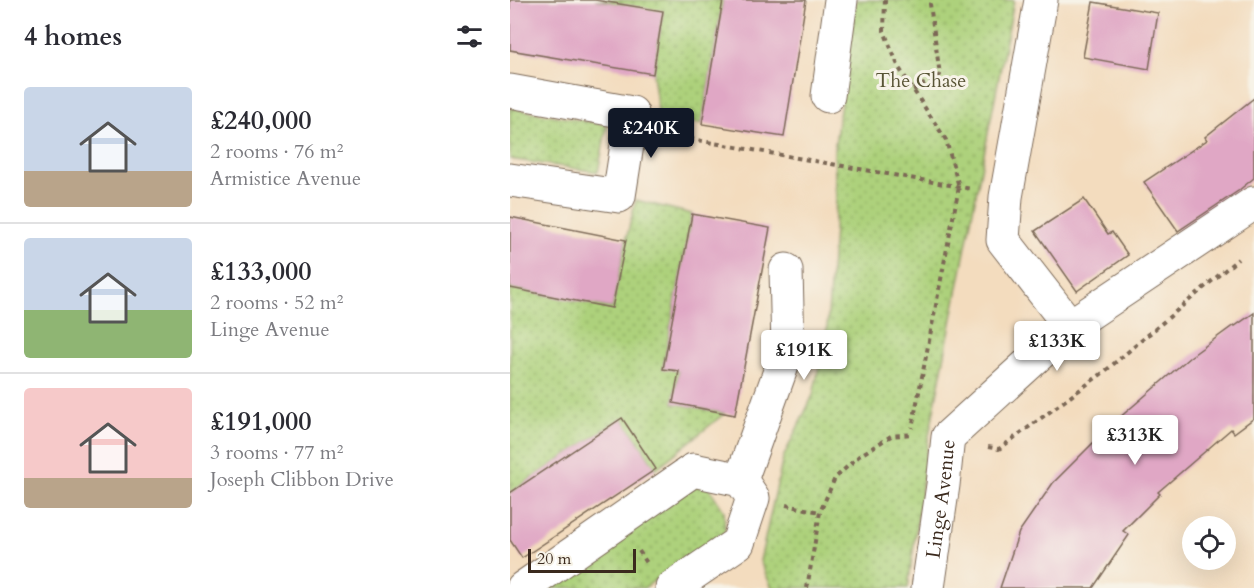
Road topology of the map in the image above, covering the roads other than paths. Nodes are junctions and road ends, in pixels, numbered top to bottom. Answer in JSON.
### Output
{"nodes":[{"id":1,"x":841,"y":0,"type":"edge"},
{"id":2,"x":1041,"y":0,"type":"edge"},
{"id":3,"x":510,"y":91,"type":"edge"},
{"id":4,"x":828,"y":96,"type":"dead end"},
{"id":5,"x":510,"y":180,"type":"edge"},
{"id":6,"x":1254,"y":203,"type":"edge"},
{"id":7,"x":786,"y":270,"type":"dead end"},
{"id":8,"x":1070,"y":326,"type":"junction"},
{"id":9,"x":741,"y":480,"type":"junction"},
{"id":10,"x":523,"y":588,"type":"edge"},
{"id":11,"x":672,"y":588,"type":"edge"},
{"id":12,"x":928,"y":588,"type":"edge"}],
"edges":[{"from":1,"to":4,"type":"street"},
{"from":2,"to":8,"type":"street"},
{"from":3,"to":5,"type":"street"},
{"from":6,"to":8,"type":"street","name":"Linge Avenue"},
{"from":7,"to":9,"type":"street"},
{"from":8,"to":12,"type":"street","name":"Linge Avenue"},
{"from":9,"to":10,"type":"street"},
{"from":9,"to":11,"type":"street"}]}
